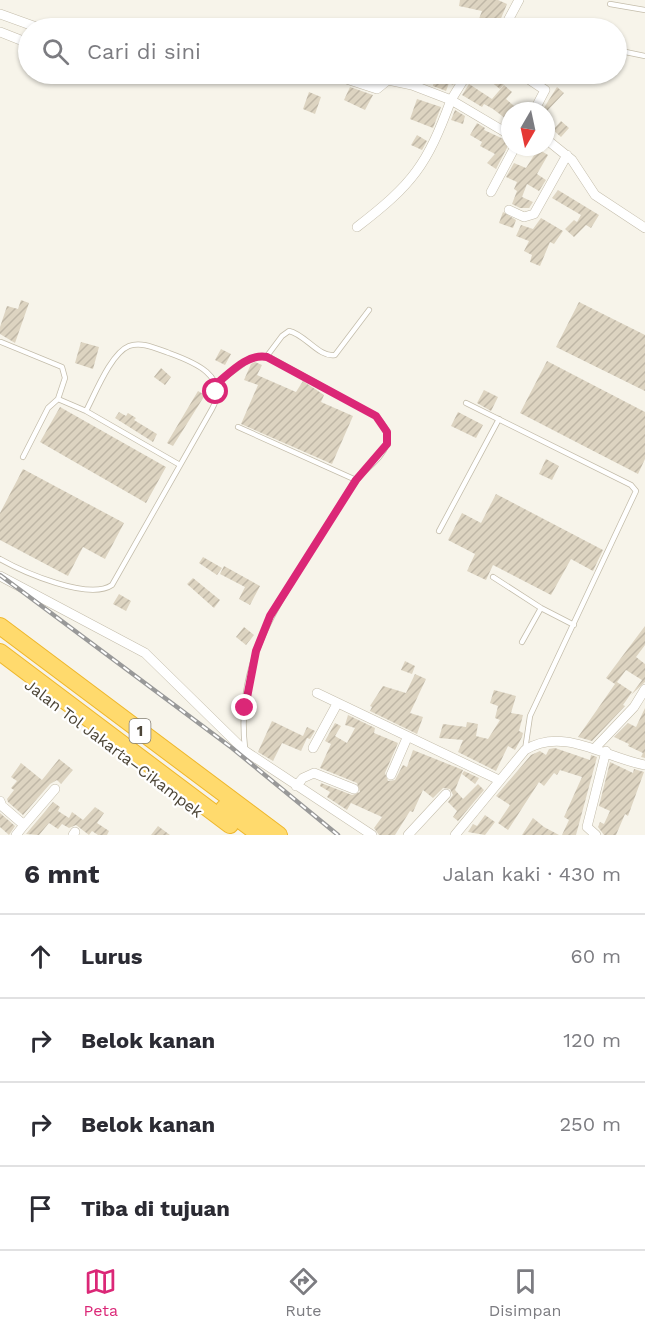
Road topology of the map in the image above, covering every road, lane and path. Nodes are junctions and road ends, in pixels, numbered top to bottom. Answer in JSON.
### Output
{"nodes":[{"id":1,"x":519,"y":0,"type":"edge"},
{"id":2,"x":610,"y":4,"type":"dead end"},
{"id":3,"x":645,"y":10,"type":"edge"},
{"id":4,"x":0,"y":14,"type":"edge"},
{"id":5,"x":509,"y":18,"type":"edge"},
{"id":6,"x":18,"y":20,"type":"edge"},
{"id":7,"x":0,"y":33,"type":"edge"},
{"id":8,"x":18,"y":39,"type":"edge"},
{"id":9,"x":627,"y":52,"type":"edge"},
{"id":10,"x":645,"y":56,"type":"edge"},
{"id":11,"x":361,"y":84,"type":"edge"},
{"id":12,"x":384,"y":84,"type":"edge"},
{"id":13,"x":404,"y":84,"type":"edge"},
{"id":14,"x":461,"y":84,"type":"edge"},
{"id":15,"x":536,"y":84,"type":"edge"},
{"id":16,"x":451,"y":100,"type":"junction"},
{"id":17,"x":539,"y":102,"type":"edge"},
{"id":18,"x":501,"y":130,"type":"edge"},
{"id":19,"x":555,"y":146,"type":"edge"},
{"id":20,"x":567,"y":155,"type":"junction"},
{"id":21,"x":510,"y":156,"type":"edge"},
{"id":22,"x":491,"y":192,"type":"dead end"},
{"id":23,"x":509,"y":210,"type":"dead end"},
{"id":24,"x":357,"y":227,"type":"dead end"},
{"id":25,"x":645,"y":228,"type":"edge"},
{"id":26,"x":369,"y":310,"type":"dead end"},
{"id":27,"x":1,"y":342,"type":"edge"},
{"id":28,"x":267,"y":357,"type":"junction"},
{"id":29,"x":214,"y":386,"type":"junction"},
{"id":30,"x":58,"y":399,"type":"junction"},
{"id":31,"x":466,"y":403,"type":"dead end"},
{"id":32,"x":86,"y":411,"type":"junction"},
{"id":33,"x":499,"y":419,"type":"junction"},
{"id":34,"x":238,"y":427,"type":"dead end"},
{"id":35,"x":23,"y":457,"type":"dead end"},
{"id":36,"x":180,"y":465,"type":"junction"},
{"id":37,"x":356,"y":480,"type":"junction"},
{"id":38,"x":439,"y":531,"type":"dead end"},
{"id":39,"x":0,"y":559,"type":"edge"},
{"id":40,"x":0,"y":576,"type":"edge"},
{"id":41,"x":493,"y":577,"type":"dead end"},
{"id":42,"x":541,"y":608,"type":"junction"},
{"id":43,"x":574,"y":625,"type":"junction"},
{"id":44,"x":0,"y":626,"type":"edge"},
{"id":45,"x":0,"y":640,"type":"edge"},
{"id":46,"x":522,"y":642,"type":"dead end"},
{"id":47,"x":0,"y":652,"type":"edge"},
{"id":48,"x":0,"y":661,"type":"edge"},
{"id":49,"x":645,"y":689,"type":"edge"},
{"id":50,"x":317,"y":693,"type":"dead end"},
{"id":51,"x":337,"y":704,"type":"junction"},
{"id":52,"x":407,"y":738,"type":"junction"},
{"id":53,"x":313,"y":748,"type":"dead end"},
{"id":54,"x":594,"y":748,"type":"junction"},
{"id":55,"x":525,"y":750,"type":"junction"},
{"id":56,"x":245,"y":751,"type":"junction"},
{"id":57,"x":606,"y":751,"type":"junction"},
{"id":58,"x":645,"y":765,"type":"edge"},
{"id":59,"x":391,"y":776,"type":"dead end"},
{"id":60,"x":499,"y":780,"type":"junction"},
{"id":61,"x":296,"y":786,"type":"junction"},
{"id":62,"x":55,"y":789,"type":"dead end"},
{"id":63,"x":354,"y":789,"type":"dead end"},
{"id":64,"x":446,"y":794,"type":"dead end"},
{"id":65,"x":0,"y":801,"type":"edge"},
{"id":66,"x":24,"y":825,"type":"junction"},
{"id":67,"x":592,"y":832,"type":"edge"},
{"id":68,"x":460,"y":833,"type":"edge"},
{"id":69,"x":16,"y":835,"type":"edge"},
{"id":70,"x":228,"y":835,"type":"edge"},
{"id":71,"x":243,"y":835,"type":"edge"},
{"id":72,"x":260,"y":835,"type":"edge"},
{"id":73,"x":279,"y":835,"type":"edge"},
{"id":74,"x":372,"y":835,"type":"edge"},
{"id":75,"x":408,"y":835,"type":"edge"},
{"id":76,"x":579,"y":835,"type":"edge"}],
"edges":[{"from":1,"to":5,"type":"street"},
{"from":2,"to":3,"type":"lane"},
{"from":4,"to":6,"type":"street"},
{"from":7,"to":8,"type":"street"},
{"from":9,"to":10,"type":"lane"},
{"from":11,"to":12,"type":"street"},
{"from":13,"to":16,"type":"street"},
{"from":14,"to":16,"type":"street"},
{"from":15,"to":17,"type":"street"},
{"from":16,"to":18,"type":"street"},
{"from":16,"to":24,"type":"street"},
{"from":19,"to":20,"type":"street"},
{"from":20,"to":23,"type":"street"},
{"from":20,"to":25,"type":"street"},
{"from":21,"to":22,"type":"street"},
{"from":26,"to":28,"type":"lane"},
{"from":27,"to":30,"type":"lane"},
{"from":28,"to":29,"type":"lane"},
{"from":28,"to":37,"type":"lane"},
{"from":29,"to":32,"type":"lane"},
{"from":29,"to":36,"type":"lane"},
{"from":30,"to":32,"type":"lane"},
{"from":30,"to":35,"type":"lane"},
{"from":31,"to":33,"type":"lane"},
{"from":32,"to":36,"type":"lane"},
{"from":33,"to":38,"type":"lane"},
{"from":33,"to":43,"type":"lane"},
{"from":34,"to":37,"type":"lane"},
{"from":36,"to":39,"type":"lane"},
{"from":37,"to":56,"type":"lane"},
{"from":40,"to":56,"type":"street"},
{"from":41,"to":42,"type":"lane"},
{"from":42,"to":43,"type":"lane"},
{"from":42,"to":46,"type":"lane"},
{"from":43,"to":55,"type":"lane"},
{"from":44,"to":73,"type":"highway","name":"Jalan Tol Jakarta–Cikampek","number":"1"},
{"from":45,"to":72,"type":"highway","number":"1"},
{"from":47,"to":71,"type":"highway","number":"1"},
{"from":48,"to":70,"type":"highway","name":"Jalan Tol Jakarta–Cikampek","number":"1"},
{"from":49,"to":54,"type":"street"},
{"from":50,"to":51,"type":"street"},
{"from":51,"to":52,"type":"street"},
{"from":51,"to":53,"type":"street"},
{"from":52,"to":59,"type":"street"},
{"from":52,"to":60,"type":"street"},
{"from":54,"to":55,"type":"street"},
{"from":54,"to":57,"type":"street"},
{"from":55,"to":60,"type":"street"},
{"from":56,"to":61,"type":"street"},
{"from":57,"to":58,"type":"street"},
{"from":57,"to":67,"type":"street"},
{"from":60,"to":68,"type":"street"},
{"from":61,"to":63,"type":"street"},
{"from":61,"to":74,"type":"street"},
{"from":62,"to":66,"type":"street"},
{"from":64,"to":75,"type":"street"},
{"from":65,"to":66,"type":"street"},
{"from":66,"to":69,"type":"street"},
{"from":67,"to":76,"type":"street"}]}
